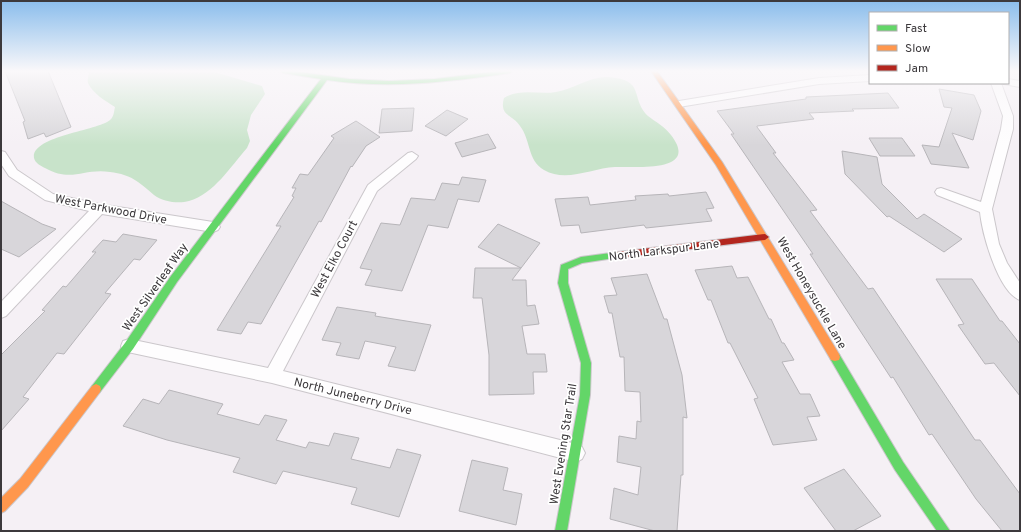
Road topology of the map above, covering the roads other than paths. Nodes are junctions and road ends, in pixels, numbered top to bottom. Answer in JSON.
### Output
{"nodes":[{"id":1,"x":312,"y":96,"type":"edge"},
{"id":2,"x":673,"y":96,"type":"edge"},
{"id":3,"x":727,"y":96,"type":"edge"},
{"id":4,"x":1001,"y":96,"type":"edge"},
{"id":5,"x":679,"y":104,"type":"junction"},
{"id":6,"x":1,"y":155,"type":"edge"},
{"id":7,"x":412,"y":156,"type":"dead end"},
{"id":8,"x":941,"y":192,"type":"dead end"},
{"id":9,"x":99,"y":209,"type":"junction"},
{"id":10,"x":986,"y":209,"type":"junction"},
{"id":11,"x":213,"y":227,"type":"junction"},
{"id":12,"x":765,"y":237,"type":"junction"},
{"id":13,"x":564,"y":267,"type":"joint"},
{"id":14,"x":1020,"y":294,"type":"edge"},
{"id":15,"x":1,"y":312,"type":"edge"},
{"id":16,"x":129,"y":346,"type":"junction"},
{"id":17,"x":272,"y":376,"type":"junction"},
{"id":18,"x":576,"y":453,"type":"junction"},
{"id":19,"x":1,"y":507,"type":"edge"},
{"id":20,"x":561,"y":531,"type":"edge"},
{"id":21,"x":944,"y":531,"type":"edge"}],
"edges":[{"from":1,"to":11,"type":"street","name":"West Silverleaf Way"},
{"from":2,"to":5,"type":"street","name":"West Honeysuckle Lane"},
{"from":3,"to":5,"type":"street"},
{"from":4,"to":10,"type":"street"},
{"from":5,"to":12,"type":"street","name":"West Honeysuckle Lane"},
{"from":6,"to":9,"type":"street","name":"West Parkwood Drive"},
{"from":7,"to":17,"type":"street","name":"West Elko Court"},
{"from":8,"to":10,"type":"street"},
{"from":9,"to":11,"type":"street","name":"West Parkwood Drive"},
{"from":9,"to":15,"type":"street"},
{"from":10,"to":14,"type":"street"},
{"from":11,"to":16,"type":"street","name":"West Silverleaf Way"},
{"from":12,"to":13,"type":"street","name":"North Larkspur Lane"},
{"from":12,"to":21,"type":"street","name":"West Honeysuckle Lane"},
{"from":13,"to":18,"type":"street","name":"West Evening Star Trail"},
{"from":16,"to":17,"type":"street","name":"North Juneberry Drive"},
{"from":16,"to":19,"type":"street","name":"West Silverleaf Way"},
{"from":17,"to":18,"type":"street","name":"North Juneberry Drive"},
{"from":18,"to":20,"type":"street","name":"West Evening Star Trail"}]}
